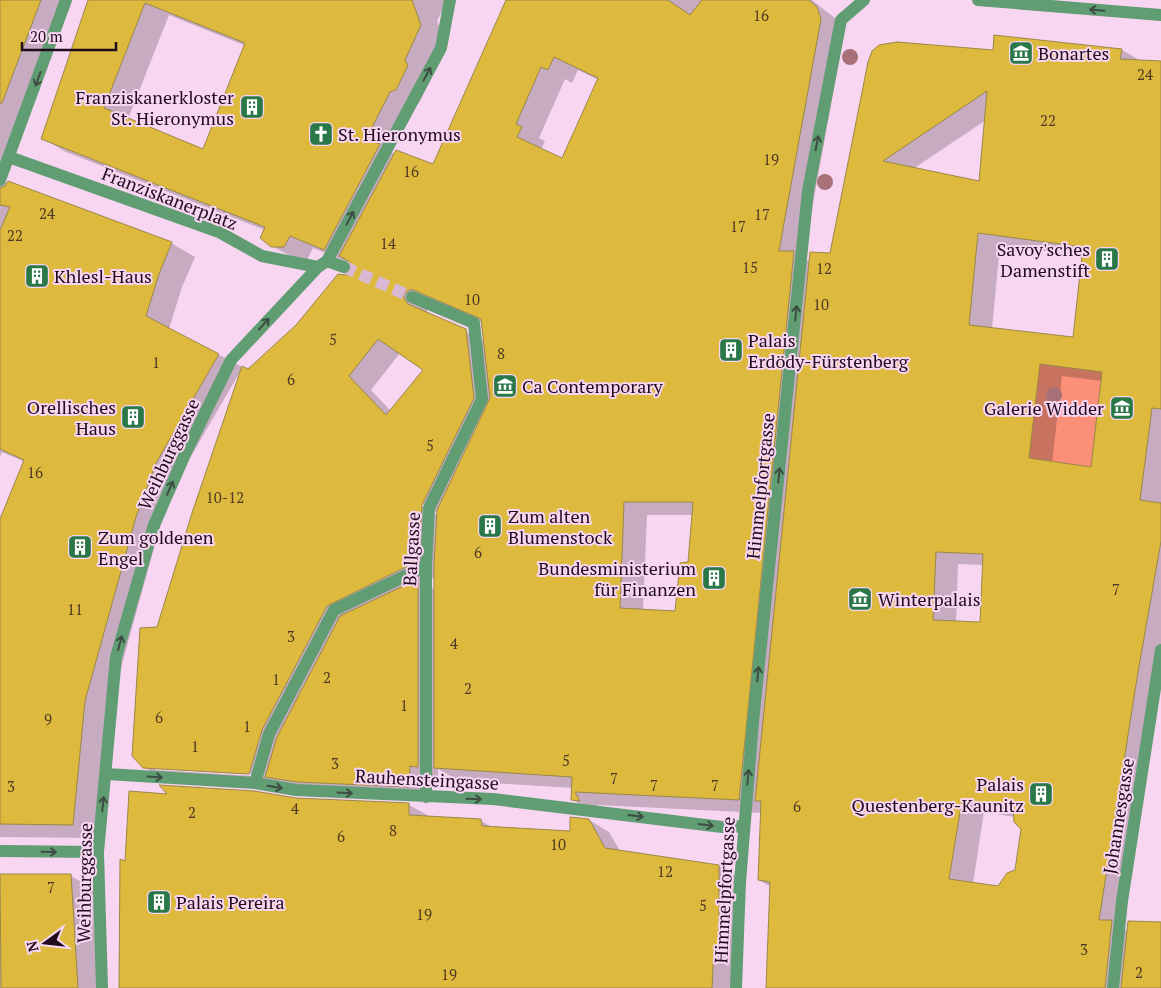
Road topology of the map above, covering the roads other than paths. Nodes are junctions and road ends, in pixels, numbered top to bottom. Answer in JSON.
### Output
{"nodes":[{"id":1,"x":66,"y":0,"type":"edge"},
{"id":2,"x":450,"y":0,"type":"edge"},
{"id":3,"x":864,"y":0,"type":"edge"},
{"id":4,"x":978,"y":0,"type":"edge"},
{"id":5,"x":1161,"y":15,"type":"edge"},
{"id":6,"x":10,"y":157,"type":"junction"},
{"id":7,"x":0,"y":180,"type":"edge"},
{"id":8,"x":323,"y":264,"type":"junction"},
{"id":9,"x":344,"y":267,"type":"tunnel mouth"},
{"id":10,"x":412,"y":297,"type":"tunnel mouth"},
{"id":11,"x":426,"y":566,"type":"junction"},
{"id":12,"x":1161,"y":650,"type":"edge"},
{"id":13,"x":107,"y":774,"type":"junction"},
{"id":14,"x":255,"y":783,"type":"junction"},
{"id":15,"x":426,"y":797,"type":"junction"},
{"id":16,"x":744,"y":826,"type":"junction"},
{"id":17,"x":0,"y":851,"type":"edge"},
{"id":18,"x":98,"y":852,"type":"junction"},
{"id":19,"x":102,"y":988,"type":"edge"},
{"id":20,"x":736,"y":988,"type":"edge"},
{"id":21,"x":1113,"y":988,"type":"edge"}],
"edges":[{"from":1,"to":6,"type":"street","one_way":true},
{"from":8,"to":2,"type":"street","name":"Weihburggasse","one_way":true},
{"from":16,"to":3,"type":"street","name":"Himmelpfortgasse","one_way":true},
{"from":5,"to":4,"type":"street","one_way":true},
{"from":6,"to":7,"type":"street"},
{"from":6,"to":8,"type":"street","name":"Franziskanerplatz"},
{"from":8,"to":9,"type":"street"},
{"from":13,"to":8,"type":"street","name":"Weihburggasse","one_way":true},
{"from":10,"to":11,"type":"street","name":"Ballgasse"},
{"from":11,"to":14,"type":"street"},
{"from":11,"to":15,"type":"street","name":"Ballgasse"},
{"from":12,"to":21,"type":"street","name":"Johannesgasse"},
{"from":13,"to":14,"type":"street","name":"Rauhensteingasse","one_way":true},
{"from":18,"to":13,"type":"street","name":"Weihburggasse","one_way":true},
{"from":14,"to":15,"type":"street","name":"Rauhensteingasse","one_way":true},
{"from":15,"to":16,"type":"street","name":"Rauhensteingasse","one_way":true},
{"from":16,"to":20,"type":"street","name":"Himmelpfortgasse"},
{"from":17,"to":18,"type":"street","one_way":true},
{"from":18,"to":19,"type":"street","name":"Weihburggasse"}]}
